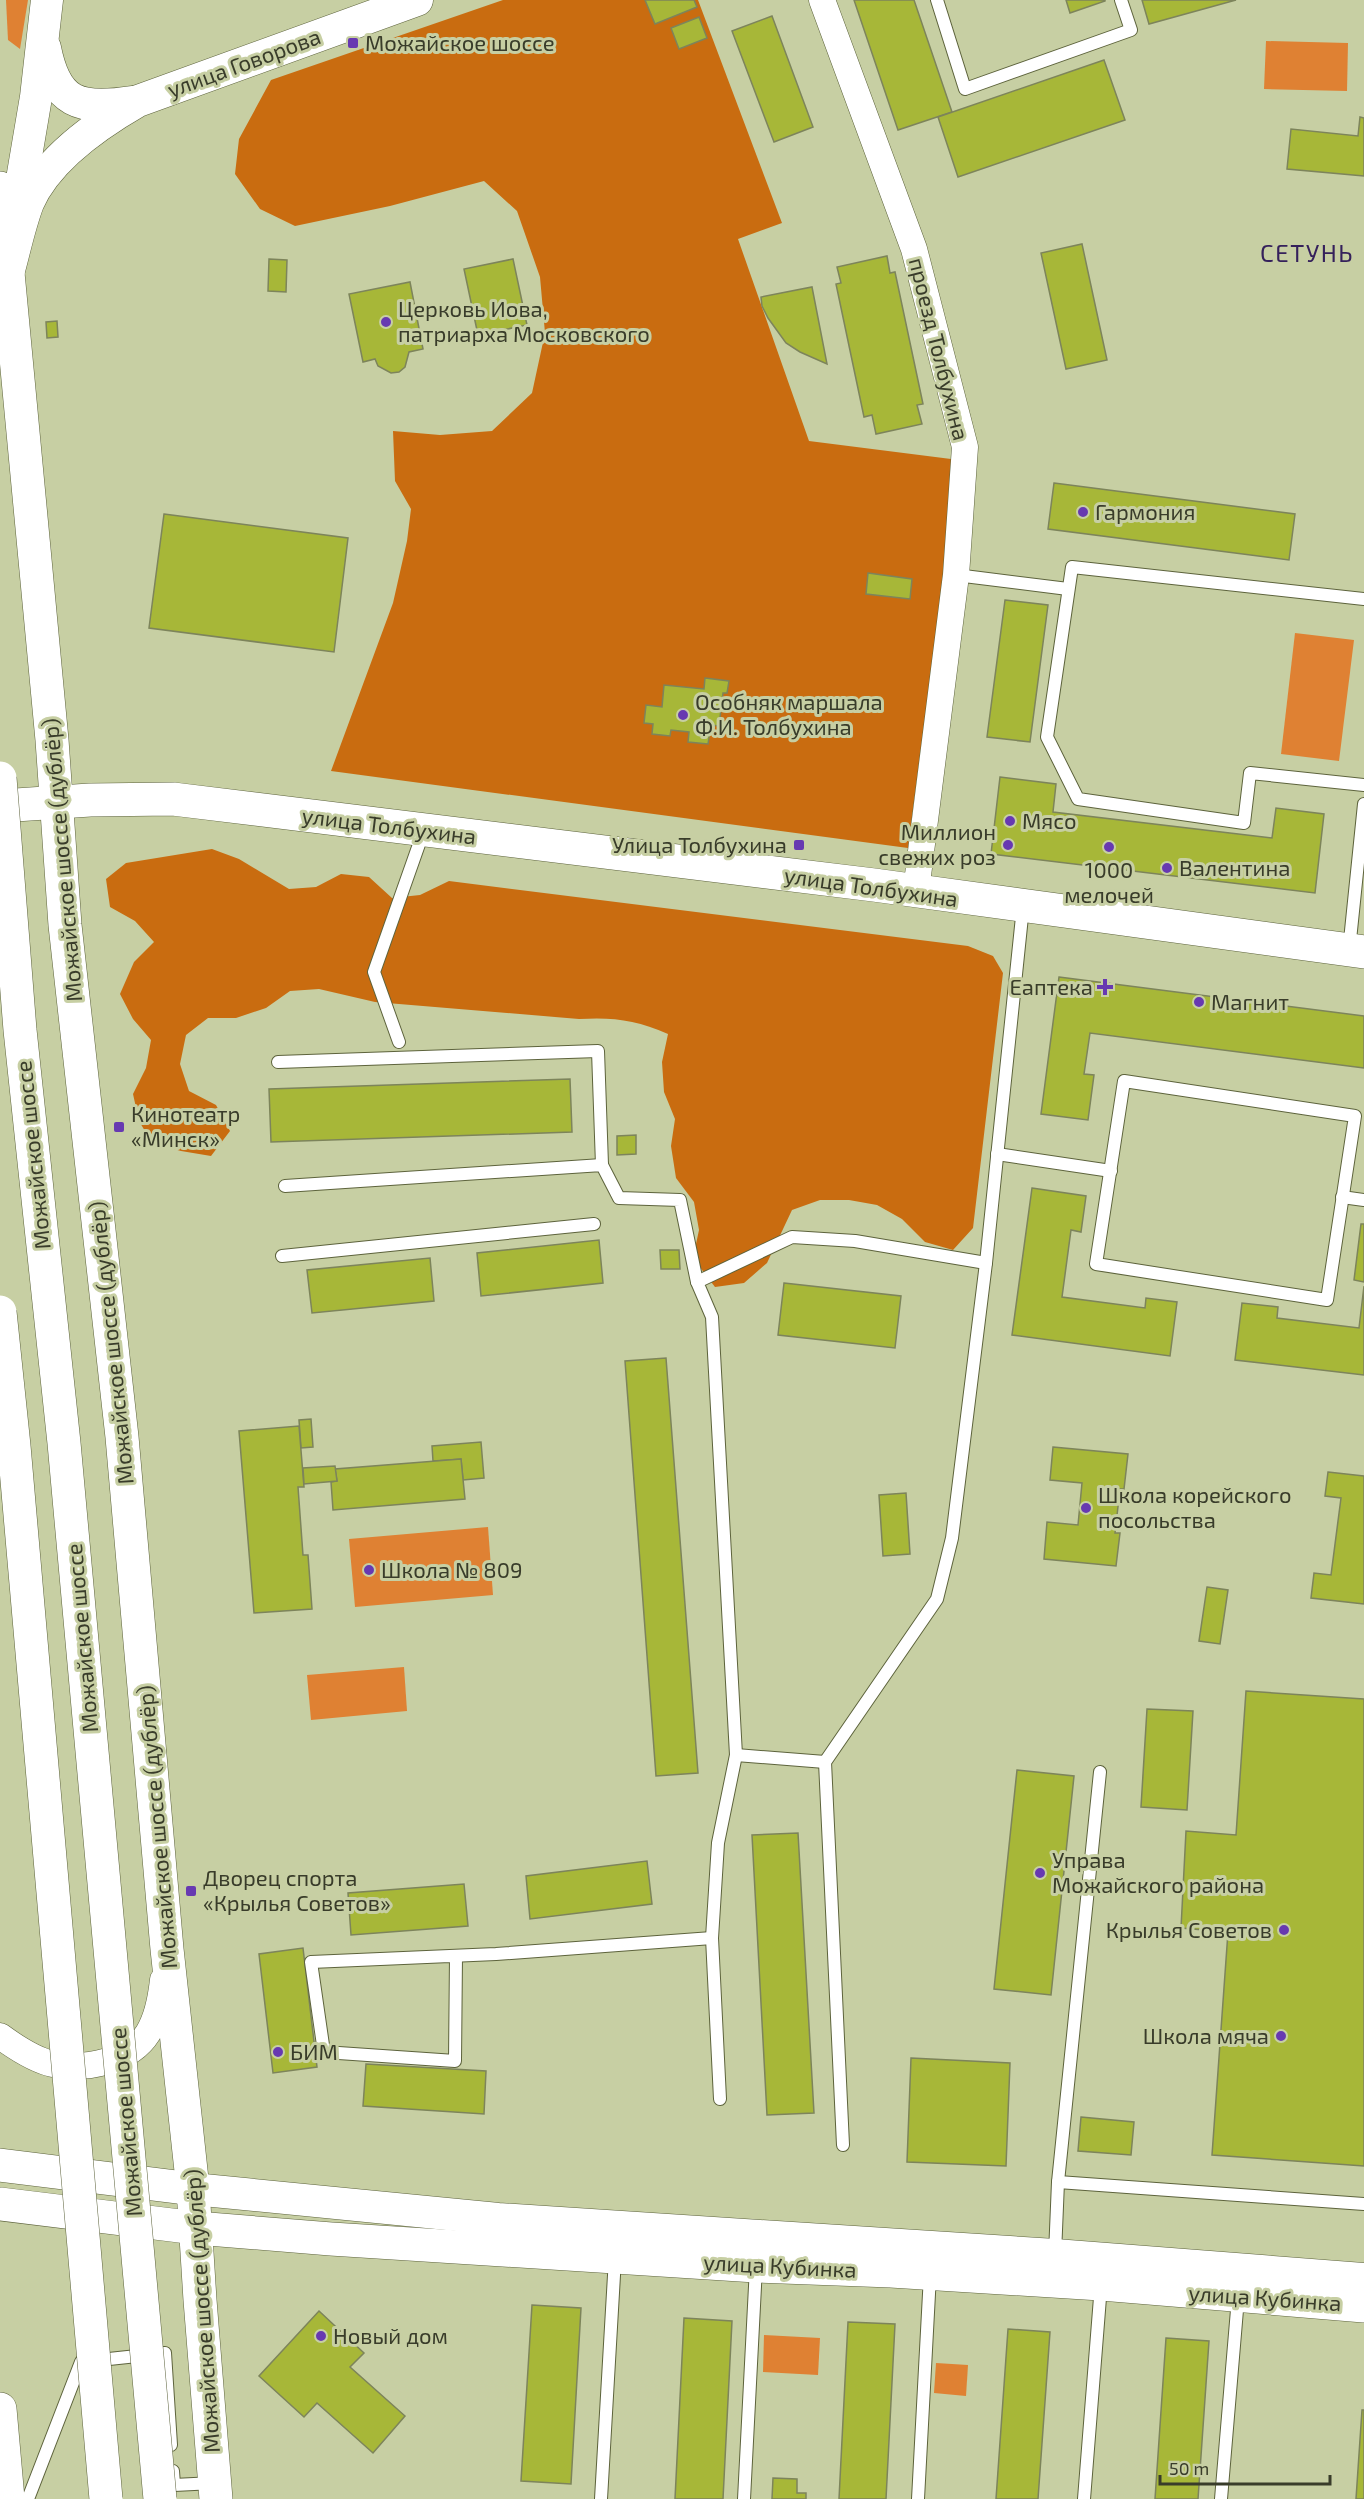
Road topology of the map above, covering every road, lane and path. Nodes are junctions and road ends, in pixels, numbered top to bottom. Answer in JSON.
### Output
{"nodes":[{"id":1,"x":47,"y":0,"type":"edge"},
{"id":2,"x":417,"y":0,"type":"edge"},
{"id":3,"x":822,"y":0,"type":"edge"},
{"id":4,"x":937,"y":0,"type":"edge"},
{"id":5,"x":1121,"y":0,"type":"edge"},
{"id":6,"x":42,"y":32,"type":"junction"},
{"id":7,"x":138,"y":101,"type":"junction"},
{"id":8,"x":0,"y":188,"type":"edge"},
{"id":9,"x":9,"y":270,"type":"junction"},
{"id":10,"x":956,"y":575,"type":"junction"},
{"id":11,"x":1068,"y":589,"type":"junction"},
{"id":12,"x":1364,"y":599,"type":"edge"},
{"id":13,"x":0,"y":778,"type":"edge"},
{"id":14,"x":1364,"y":785,"type":"edge"},
{"id":15,"x":55,"y":802,"type":"junction"},
{"id":16,"x":1364,"y":804,"type":"edge"},
{"id":17,"x":0,"y":806,"type":"edge"},
{"id":18,"x":423,"y":831,"type":"junction"},
{"id":19,"x":916,"y":891,"type":"junction"},
{"id":20,"x":1023,"y":907,"type":"junction"},
{"id":21,"x":1357,"y":951,"type":"edge"},
{"id":22,"x":399,"y":1042,"type":"dead end"},
{"id":23,"x":278,"y":1062,"type":"dead end"},
{"id":24,"x":998,"y":1154,"type":"junction"},
{"id":25,"x":602,"y":1165,"type":"junction"},
{"id":26,"x":1111,"y":1171,"type":"junction"},
{"id":27,"x":285,"y":1186,"type":"dead end"},
{"id":28,"x":1342,"y":1197,"type":"junction"},
{"id":29,"x":1364,"y":1200,"type":"edge"},
{"id":30,"x":594,"y":1224,"type":"dead end"},
{"id":31,"x":282,"y":1256,"type":"dead end"},
{"id":32,"x":986,"y":1263,"type":"junction"},
{"id":33,"x":697,"y":1282,"type":"junction"},
{"id":34,"x":0,"y":1312,"type":"edge"},
{"id":35,"x":736,"y":1755,"type":"junction"},
{"id":36,"x":825,"y":1762,"type":"junction"},
{"id":37,"x":1100,"y":1772,"type":"dead end"},
{"id":38,"x":712,"y":1938,"type":"junction"},
{"id":39,"x":168,"y":1949,"type":"junction"},
{"id":40,"x":456,"y":1956,"type":"junction"},
{"id":41,"x":0,"y":2036,"type":"edge"},
{"id":42,"x":720,"y":2099,"type":"dead end"},
{"id":43,"x":843,"y":2145,"type":"dead end"},
{"id":44,"x":0,"y":2165,"type":"edge"},
{"id":45,"x":1058,"y":2182,"type":"junction"},
{"id":46,"x":193,"y":2189,"type":"junction"},
{"id":47,"x":0,"y":2204,"type":"edge"},
{"id":48,"x":1364,"y":2204,"type":"edge"},
{"id":49,"x":196,"y":2228,"type":"junction"},
{"id":50,"x":1055,"y":2255,"type":"junction"},
{"id":51,"x":615,"y":2257,"type":"junction"},
{"id":52,"x":756,"y":2266,"type":"junction"},
{"id":53,"x":930,"y":2273,"type":"junction"},
{"id":54,"x":1364,"y":2278,"type":"edge"},
{"id":55,"x":1101,"y":2284,"type":"junction"},
{"id":56,"x":1238,"y":2297,"type":"junction"},
{"id":57,"x":1364,"y":2306,"type":"edge"},
{"id":58,"x":0,"y":2409,"type":"edge"},
{"id":59,"x":2,"y":2442,"type":"edge"},
{"id":60,"x":216,"y":2491,"type":"edge"},
{"id":61,"x":8,"y":2499,"type":"edge"},
{"id":62,"x":28,"y":2499,"type":"edge"},
{"id":63,"x":105,"y":2499,"type":"edge"},
{"id":64,"x":160,"y":2499,"type":"edge"},
{"id":65,"x":601,"y":2499,"type":"edge"},
{"id":66,"x":744,"y":2499,"type":"edge"},
{"id":67,"x":918,"y":2499,"type":"edge"},
{"id":68,"x":1084,"y":2499,"type":"edge"},
{"id":69,"x":1221,"y":2499,"type":"edge"}],
"edges":[{"from":1,"to":6,"type":"street"},
{"from":2,"to":7,"type":"street","name":"улица Говорова"},
{"from":3,"to":10,"type":"street","name":"проезд Толбухина"},
{"from":4,"to":5,"type":"lane"},
{"from":6,"to":7,"type":"street","name":"улица Говорова"},
{"from":6,"to":9,"type":"street"},
{"from":7,"to":9,"type":"street","name":"улица Говорова"},
{"from":8,"to":9,"type":"main road","name":"Можайское шоссе (дублёр)"},
{"from":9,"to":15,"type":"main road","name":"Можайское шоссе (дублёр)"},
{"from":10,"to":11,"type":"lane"},
{"from":10,"to":19,"type":"street","name":"проезд Толбухина"},
{"from":11,"to":12,"type":"lane"},
{"from":11,"to":14,"type":"lane"},
{"from":13,"to":64,"type":"main road","name":"Можайское шоссе","bridge":true},
{"from":15,"to":17,"type":"main road","name":"улица Толбухина"},
{"from":15,"to":18,"type":"main road","name":"улица Толбухина"},
{"from":15,"to":39,"type":"main road","name":"Можайское шоссе (дублёр)"},
{"from":16,"to":21,"type":"lane"},
{"from":18,"to":19,"type":"main road","name":"улица Толбухина"},
{"from":18,"to":22,"type":"lane"},
{"from":19,"to":20,"type":"main road","name":"улица Толбухина"},
{"from":20,"to":21,"type":"main road","name":"улица Толбухина"},
{"from":20,"to":24,"type":"lane"},
{"from":23,"to":25,"type":"lane"},
{"from":24,"to":26,"type":"lane"},
{"from":24,"to":32,"type":"lane"},
{"from":25,"to":27,"type":"lane"},
{"from":25,"to":33,"type":"lane"},
{"from":26,"to":28,"type":"lane"},
{"from":26,"to":28,"type":"lane"},
{"from":28,"to":29,"type":"lane"},
{"from":30,"to":31,"type":"lane"},
{"from":32,"to":33,"type":"lane"},
{"from":32,"to":36,"type":"lane"},
{"from":33,"to":35,"type":"lane"},
{"from":34,"to":63,"type":"main road","bridge":true},
{"from":35,"to":36,"type":"lane"},
{"from":35,"to":38,"type":"lane"},
{"from":36,"to":43,"type":"lane"},
{"from":37,"to":45,"type":"lane"},
{"from":38,"to":40,"type":"lane"},
{"from":38,"to":42,"type":"lane"},
{"from":39,"to":41,"type":"street"},
{"from":39,"to":46,"type":"main road","name":"Можайское шоссе (дублёр)"},
{"from":40,"to":40,"type":"lane"},
{"from":44,"to":46,"type":"main road"},
{"from":45,"to":48,"type":"lane"},
{"from":45,"to":50,"type":"lane"},
{"from":46,"to":49,"type":"main road","name":"Можайское шоссе (дублёр)"},
{"from":46,"to":50,"type":"street"},
{"from":47,"to":49,"type":"main road","name":"улица Кубинка"},
{"from":49,"to":51,"type":"main road","name":"улица Кубинка"},
{"from":49,"to":60,"type":"main road","name":"Можайское шоссе (дублёр)"},
{"from":50,"to":54,"type":"street"},
{"from":51,"to":52,"type":"main road","name":"улица Кубинка"},
{"from":51,"to":65,"type":"lane"},
{"from":52,"to":53,"type":"main road","name":"улица Кубинка"},
{"from":52,"to":66,"type":"lane"},
{"from":53,"to":55,"type":"main road","name":"улица Кубинка"},
{"from":53,"to":67,"type":"lane"},
{"from":55,"to":56,"type":"main road","name":"улица Кубинка"},
{"from":55,"to":68,"type":"lane"},
{"from":56,"to":57,"type":"main road","name":"улица Кубинка"},
{"from":56,"to":69,"type":"lane"},
{"from":58,"to":59,"type":"main road"},
{"from":59,"to":61,"type":"main road"},
{"from":60,"to":62,"type":"lane"}]}
